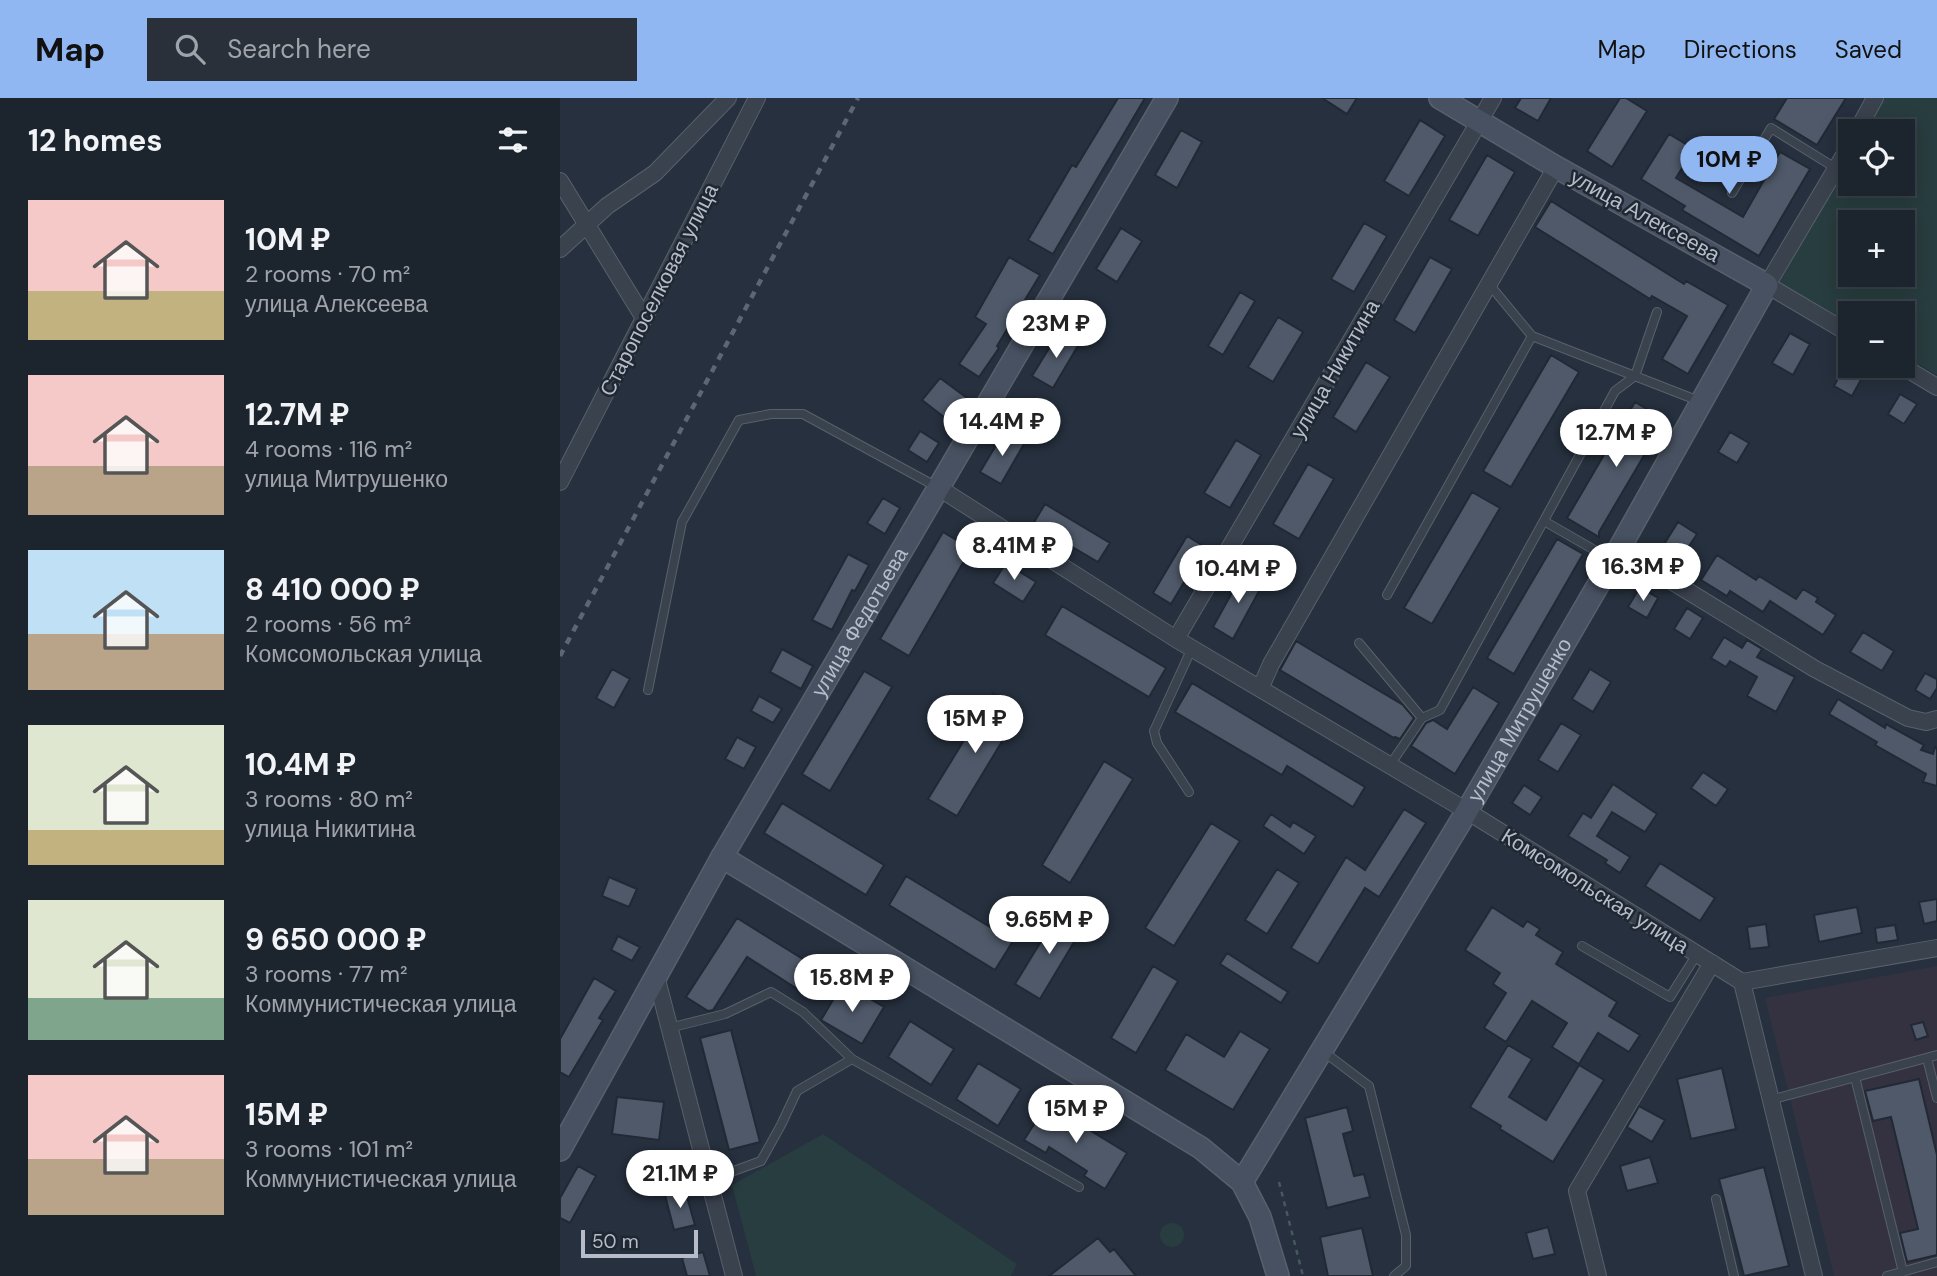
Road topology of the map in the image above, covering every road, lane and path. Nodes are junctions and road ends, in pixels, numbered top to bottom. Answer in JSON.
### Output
{"nodes":[{"id":1,"x":728,"y":98,"type":"edge"},
{"id":2,"x":757,"y":98,"type":"edge"},
{"id":3,"x":1167,"y":98,"type":"edge"},
{"id":4,"x":1440,"y":98,"type":"edge"},
{"id":5,"x":1493,"y":98,"type":"edge"},
{"id":6,"x":1875,"y":98,"type":"edge"},
{"id":7,"x":1864,"y":119,"type":"edge"},
{"id":8,"x":1480,"y":122,"type":"junction"},
{"id":9,"x":1556,"y":167,"type":"junction"},
{"id":10,"x":1837,"y":169,"type":"joint"},
{"id":11,"x":560,"y":181,"type":"edge"},
{"id":12,"x":1732,"y":193,"type":"dead end"},
{"id":13,"x":586,"y":225,"type":"junction"},
{"id":14,"x":560,"y":249,"type":"edge"},
{"id":15,"x":1489,"y":284,"type":"junction"},
{"id":16,"x":1767,"y":285,"type":"junction"},
{"id":17,"x":1657,"y":312,"type":"dead end"},
{"id":18,"x":644,"y":318,"type":"junction"},
{"id":19,"x":1838,"y":327,"type":"edge"},
{"id":20,"x":1532,"y":336,"type":"junction"},
{"id":21,"x":1915,"y":374,"type":"edge"},
{"id":22,"x":1635,"y":376,"type":"junction"},
{"id":23,"x":1937,"y":387,"type":"edge"},
{"id":24,"x":1702,"y":402,"type":"junction"},
{"id":25,"x":560,"y":482,"type":"edge"},
{"id":26,"x":939,"y":488,"type":"junction"},
{"id":27,"x":1544,"y":521,"type":"junction"},
{"id":28,"x":1616,"y":555,"type":"junction"},
{"id":29,"x":1387,"y":595,"type":"dead end"},
{"id":30,"x":1176,"y":639,"type":"junction"},
{"id":31,"x":1359,"y":643,"type":"dead end"},
{"id":32,"x":1192,"y":648,"type":"junction"},
{"id":33,"x":1261,"y":687,"type":"junction"},
{"id":34,"x":648,"y":690,"type":"dead end"},
{"id":35,"x":1422,"y":718,"type":"junction"},
{"id":36,"x":1937,"y":719,"type":"edge"},
{"id":37,"x":1390,"y":765,"type":"junction"},
{"id":38,"x":1189,"y":792,"type":"dead end"},
{"id":39,"x":1467,"y":811,"type":"junction"},
{"id":40,"x":722,"y":857,"type":"junction"},
{"id":41,"x":1582,"y":946,"type":"dead end"},
{"id":42,"x":1937,"y":948,"type":"edge"},
{"id":43,"x":1697,"y":954,"type":"junction"},
{"id":44,"x":1712,"y":963,"type":"junction"},
{"id":45,"x":656,"y":976,"type":"junction"},
{"id":46,"x":1742,"y":982,"type":"junction"},
{"id":47,"x":669,"y":1028,"type":"junction"},
{"id":48,"x":1322,"y":1051,"type":"junction"},
{"id":49,"x":1937,"y":1055,"type":"edge"},
{"id":50,"x":1927,"y":1058,"type":"junction"},
{"id":51,"x":852,"y":1059,"type":"junction"},
{"id":52,"x":1855,"y":1077,"type":"junction"},
{"id":53,"x":1937,"y":1098,"type":"edge"},
{"id":54,"x":1770,"y":1100,"type":"junction"},
{"id":55,"x":560,"y":1150,"type":"edge"},
{"id":56,"x":709,"y":1180,"type":"junction"},
{"id":57,"x":1242,"y":1181,"type":"junction"},
{"id":58,"x":1279,"y":1182,"type":"dead end"},
{"id":59,"x":1079,"y":1187,"type":"dead end"},
{"id":60,"x":1716,"y":1199,"type":"dead end"},
{"id":61,"x":1937,"y":1262,"type":"edge"},
{"id":62,"x":1903,"y":1272,"type":"junction"},
{"id":63,"x":734,"y":1276,"type":"edge"},
{"id":64,"x":1279,"y":1276,"type":"edge"},
{"id":65,"x":1303,"y":1276,"type":"edge"},
{"id":66,"x":1394,"y":1276,"type":"edge"},
{"id":67,"x":1598,"y":1276,"type":"edge"},
{"id":68,"x":1734,"y":1276,"type":"edge"},
{"id":69,"x":1814,"y":1276,"type":"edge"},
{"id":70,"x":1887,"y":1276,"type":"edge"}],
"edges":[{"from":1,"to":13,"type":"street"},
{"from":2,"to":18,"type":"street","name":"Старопоселковая улица"},
{"from":3,"to":26,"type":"main road","name":"улица Федотьева"},
{"from":4,"to":8,"type":"main road","name":"улица Алексеева"},
{"from":5,"to":8,"type":"street","name":"улица Никитина"},
{"from":6,"to":7,"type":"street"},
{"from":8,"to":9,"type":"main road","name":"улица Алексеева"},
{"from":8,"to":30,"type":"street","name":"улица Никитина"},
{"from":9,"to":15,"type":"street"},
{"from":9,"to":16,"type":"main road","name":"улица Алексеева"},
{"from":10,"to":12,"type":"lane"},
{"from":10,"to":16,"type":"street","name":"улица Митрушенко"},
{"from":11,"to":13,"type":"street"},
{"from":13,"to":14,"type":"street"},
{"from":13,"to":18,"type":"street"},
{"from":15,"to":20,"type":"lane"},
{"from":15,"to":33,"type":"street"},
{"from":16,"to":19,"type":"street","name":"улица Алексеева"},
{"from":16,"to":24,"type":"main road","name":"улица Митрушенко"},
{"from":17,"to":22,"type":"lane"},
{"from":18,"to":25,"type":"street","name":"Старопоселковая улица"},
{"from":20,"to":22,"type":"lane"},
{"from":20,"to":29,"type":"lane"},
{"from":21,"to":23,"type":"street"},
{"from":22,"to":24,"type":"lane"},
{"from":22,"to":27,"type":"lane"},
{"from":24,"to":28,"type":"main road","name":"улица Митрушенко"},
{"from":26,"to":30,"type":"street","name":"Комсомольская улица"},
{"from":26,"to":34,"type":"lane"},
{"from":26,"to":40,"type":"main road","name":"улица Федотьева"},
{"from":27,"to":28,"type":"lane"},
{"from":27,"to":35,"type":"lane"},
{"from":28,"to":36,"type":"street"},
{"from":28,"to":39,"type":"main road","name":"улица Митрушенко"},
{"from":30,"to":32,"type":"street","name":"Комсомольская улица"},
{"from":31,"to":35,"type":"lane"},
{"from":32,"to":33,"type":"street","name":"Комсомольская улица"},
{"from":32,"to":38,"type":"lane"},
{"from":33,"to":37,"type":"street","name":"Комсомольская улица"},
{"from":35,"to":37,"type":"lane"},
{"from":37,"to":39,"type":"street","name":"Комсомольская улица"},
{"from":39,"to":43,"type":"street","name":"Комсомольская улица"},
{"from":39,"to":48,"type":"main road","name":"улица Митрушенко"},
{"from":40,"to":45,"type":"main road","name":"улица Федотьева"},
{"from":40,"to":57,"type":"main road"},
{"from":41,"to":43,"type":"lane"},
{"from":42,"to":46,"type":"street"},
{"from":43,"to":44,"type":"street","name":"Комсомольская улица"},
{"from":44,"to":46,"type":"street","name":"Комсомольская улица"},
{"from":44,"to":67,"type":"street"},
{"from":45,"to":47,"type":"street"},
{"from":45,"to":55,"type":"main road","name":"улица Федотьева"},
{"from":46,"to":54,"type":"street"},
{"from":47,"to":51,"type":"lane"},
{"from":47,"to":56,"type":"street"},
{"from":48,"to":57,"type":"main road","name":"улица Митрушенко"},
{"from":48,"to":66,"type":"lane"},
{"from":49,"to":50,"type":"lane"},
{"from":50,"to":52,"type":"lane"},
{"from":50,"to":53,"type":"lane"},
{"from":51,"to":56,"type":"lane"},
{"from":51,"to":59,"type":"lane"},
{"from":52,"to":54,"type":"lane"},
{"from":52,"to":62,"type":"lane"},
{"from":54,"to":69,"type":"street"},
{"from":56,"to":63,"type":"street"},
{"from":57,"to":64,"type":"main road"},
{"from":58,"to":65,"type":"path"},
{"from":60,"to":68,"type":"lane"},
{"from":61,"to":62,"type":"lane"},
{"from":62,"to":70,"type":"lane"}]}
